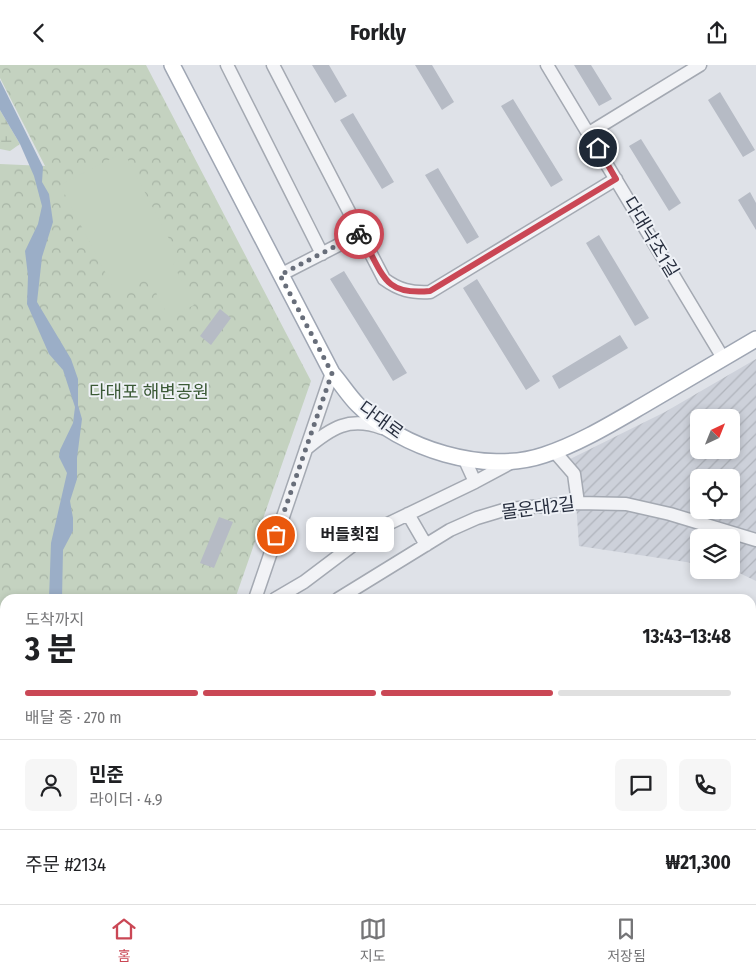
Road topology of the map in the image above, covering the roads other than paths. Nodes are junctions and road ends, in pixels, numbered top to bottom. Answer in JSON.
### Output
{"nodes":[{"id":1,"x":227,"y":65,"type":"edge"},
{"id":2,"x":273,"y":65,"type":"edge"},
{"id":3,"x":548,"y":65,"type":"edge"},
{"id":4,"x":700,"y":65,"type":"edge"},
{"id":5,"x":176,"y":66,"type":"edge"},
{"id":6,"x":589,"y":133,"type":"junction"},
{"id":7,"x":616,"y":179,"type":"junction"},
{"id":8,"x":360,"y":234,"type":"junction"},
{"id":9,"x":322,"y":253,"type":"junction"},
{"id":10,"x":280,"y":275,"type":"junction"},
{"id":11,"x":756,"y":339,"type":"edge"},
{"id":12,"x":723,"y":359,"type":"junction"},
{"id":13,"x":332,"y":373,"type":"junction"},
{"id":14,"x":393,"y":432,"type":"junction"},
{"id":15,"x":306,"y":449,"type":"junction"},
{"id":16,"x":554,"y":451,"type":"junction"},
{"id":17,"x":464,"y":458,"type":"junction"},
{"id":18,"x":514,"y":461,"type":"junction"},
{"id":19,"x":475,"y":482,"type":"junction"},
{"id":20,"x":578,"y":503,"type":"junction"},
{"id":21,"x":408,"y":514,"type":"junction"},
{"id":22,"x":756,"y":540,"type":"edge"},
{"id":23,"x":426,"y":545,"type":"junction"},
{"id":24,"x":257,"y":594,"type":"edge"},
{"id":25,"x":284,"y":594,"type":"edge"},
{"id":26,"x":346,"y":594,"type":"edge"}],
"edges":[{"from":1,"to":9,"type":"street"},
{"from":2,"to":8,"type":"street"},
{"from":3,"to":6,"type":"street","name":"다대낙조1길"},
{"from":4,"to":6,"type":"street"},
{"from":5,"to":10,"type":"main road","name":"다대로"},
{"from":6,"to":7,"type":"street","name":"다대낙조1길"},
{"from":7,"to":8,"type":"street"},
{"from":7,"to":12,"type":"street","name":"다대낙조1길"},
{"from":8,"to":9,"type":"street"},
{"from":9,"to":10,"type":"street"},
{"from":10,"to":13,"type":"main road","name":"다대로"},
{"from":11,"to":12,"type":"main road","name":"다대로"},
{"from":12,"to":16,"type":"main road","name":"다대로"},
{"from":13,"to":14,"type":"main road","name":"다대로"},
{"from":13,"to":15,"type":"street"},
{"from":14,"to":15,"type":"street"},
{"from":14,"to":17,"type":"main road","name":"다대로"},
{"from":15,"to":24,"type":"street"},
{"from":16,"to":18,"type":"main road","name":"다대로"},
{"from":16,"to":20,"type":"street"},
{"from":17,"to":18,"type":"main road","name":"다대로"},
{"from":17,"to":19,"type":"street"},
{"from":18,"to":19,"type":"street"},
{"from":19,"to":21,"type":"street"},
{"from":20,"to":22,"type":"street","name":"몰운대2길"},
{"from":20,"to":23,"type":"street","name":"몰운대2길"},
{"from":21,"to":23,"type":"street"},
{"from":21,"to":25,"type":"street"},
{"from":23,"to":26,"type":"street","name":"몰운대2길"}]}
